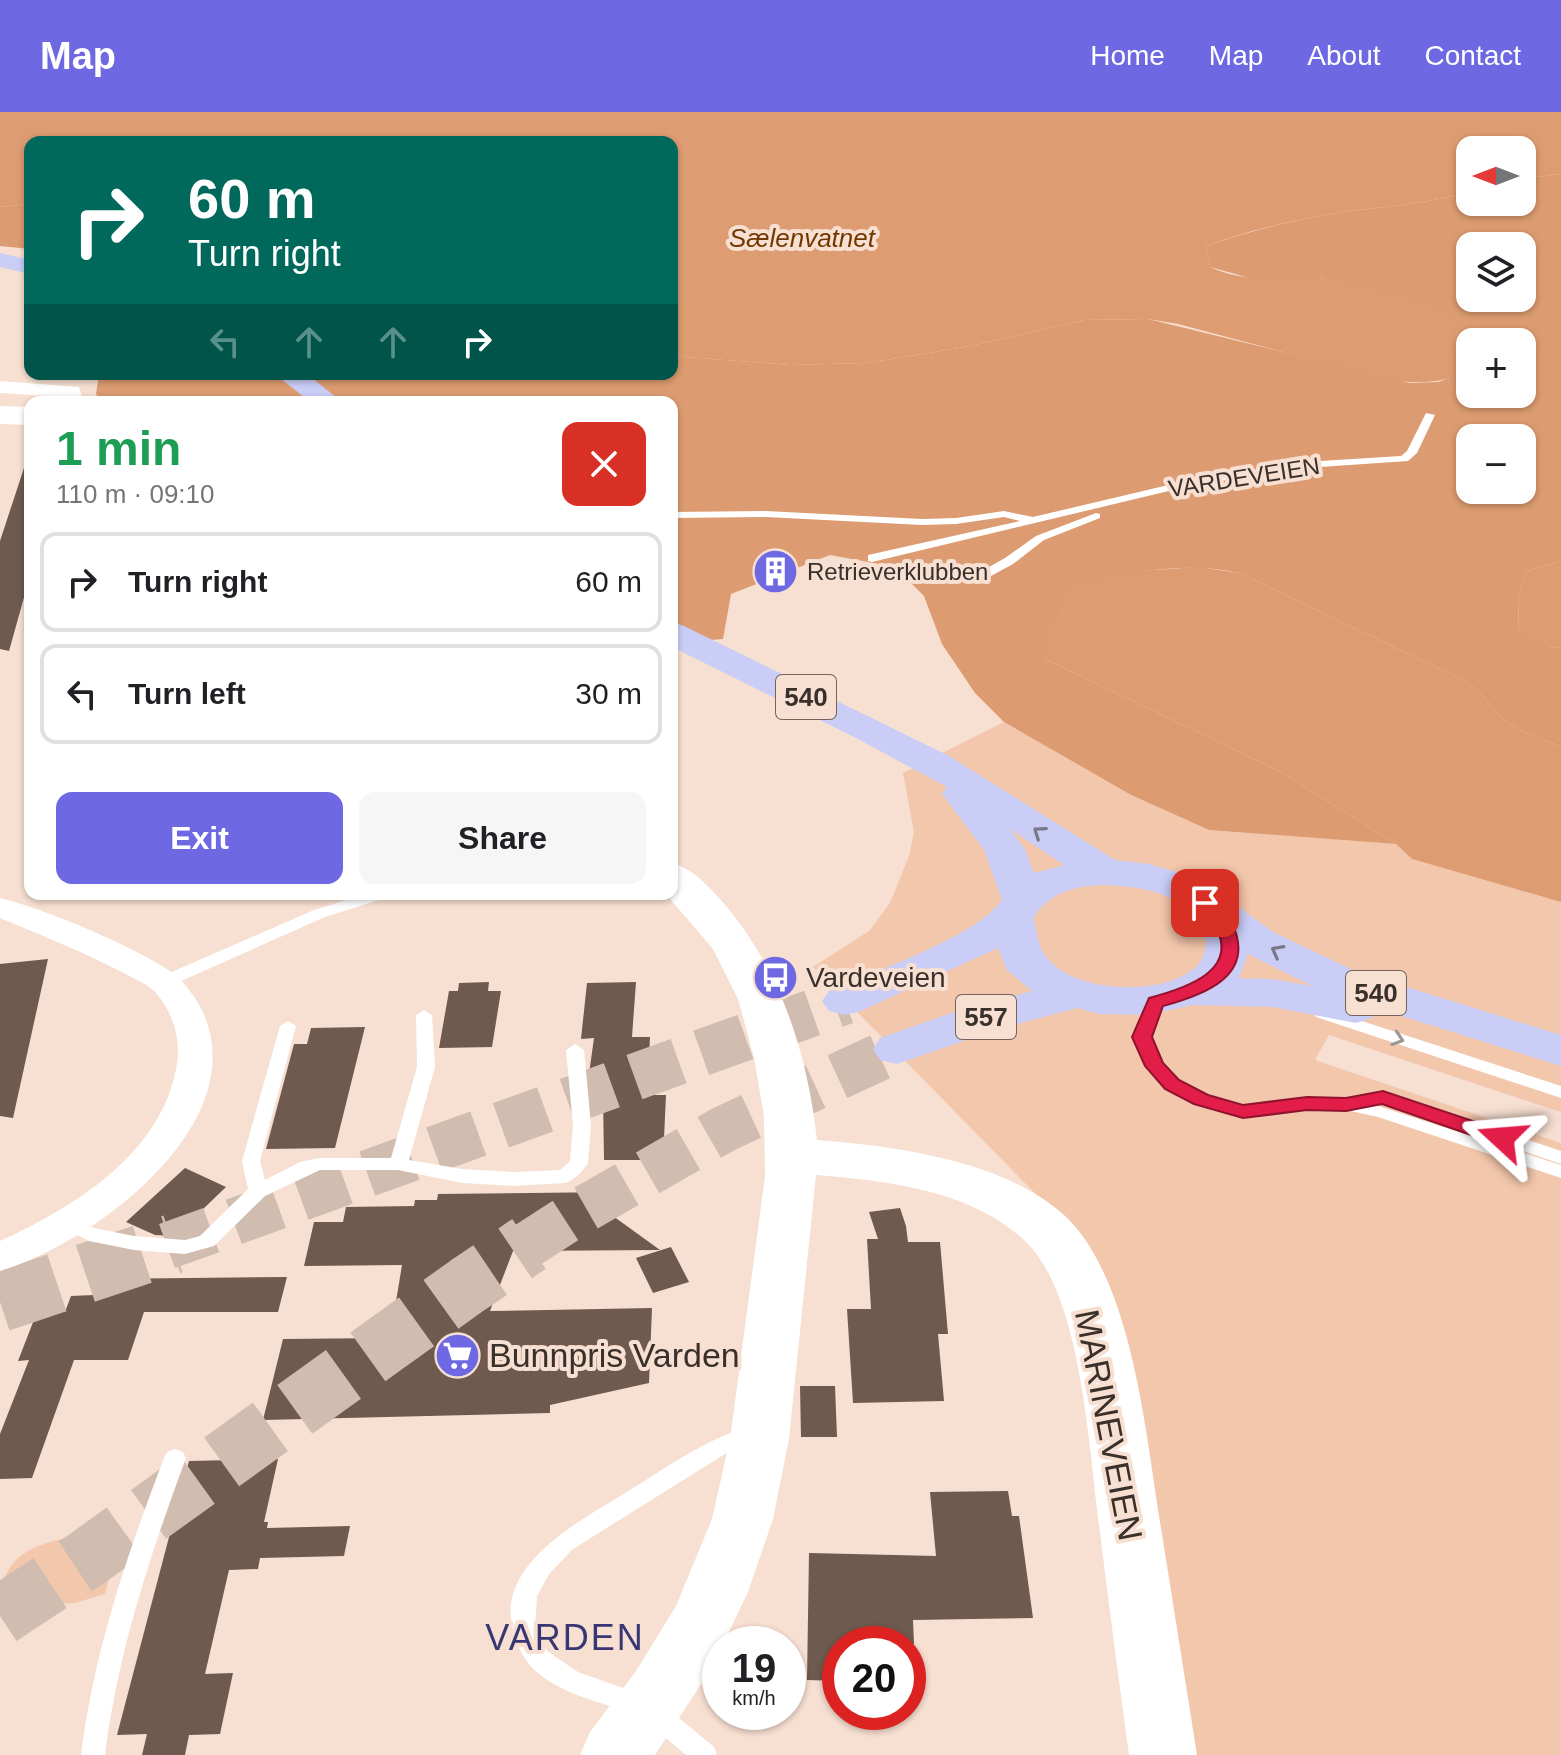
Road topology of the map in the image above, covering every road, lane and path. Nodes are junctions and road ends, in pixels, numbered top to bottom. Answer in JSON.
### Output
{"nodes":[{"id":1,"x":0,"y":260,"type":"edge"},
{"id":2,"x":24,"y":266,"type":"edge"},
{"id":3,"x":297,"y":380,"type":"edge"},
{"id":4,"x":0,"y":387,"type":"edge"},
{"id":5,"x":72,"y":396,"type":"edge"},
{"id":6,"x":320,"y":396,"type":"edge"},
{"id":7,"x":0,"y":415,"type":"edge"},
{"id":8,"x":1430,"y":415,"type":"dead end"},
{"id":9,"x":24,"y":416,"type":"edge"},
{"id":10,"x":1100,"y":506,"type":"junction"},
{"id":11,"x":678,"y":515,"type":"edge"},
{"id":12,"x":1033,"y":520,"type":"junction"},
{"id":13,"x":872,"y":558,"type":"dead end"},
{"id":14,"x":949,"y":577,"type":"dead end"},
{"id":15,"x":678,"y":636,"type":"edge"},
{"id":16,"x":937,"y":765,"type":"junction"},
{"id":17,"x":1106,"y":872,"type":"junction"},
{"id":18,"x":678,"y":883,"type":"edge"},
{"id":19,"x":360,"y":900,"type":"edge"},
{"id":20,"x":1205,"y":903,"type":"junction"},
{"id":21,"x":0,"y":907,"type":"edge"},
{"id":22,"x":1017,"y":909,"type":"junction"},
{"id":23,"x":164,"y":982,"type":"junction"},
{"id":24,"x":1272,"y":993,"type":"junction"},
{"id":25,"x":1077,"y":994,"type":"junction"},
{"id":26,"x":1175,"y":996,"type":"junction"},
{"id":27,"x":845,"y":1001,"type":"tunnel mouth"},
{"id":28,"x":424,"y":1015,"type":"dead end"},
{"id":29,"x":288,"y":1026,"type":"dead end"},
{"id":30,"x":897,"y":1049,"type":"tunnel mouth"},
{"id":31,"x":575,"y":1050,"type":"dead end"},
{"id":32,"x":1561,"y":1051,"type":"edge"},
{"id":33,"x":1561,"y":1072,"type":"edge"},
{"id":34,"x":1561,"y":1092,"type":"edge"},
{"id":35,"x":1346,"y":1104,"type":"junction"},
{"id":36,"x":792,"y":1156,"type":"junction"},
{"id":37,"x":1561,"y":1158,"type":"edge"},
{"id":38,"x":398,"y":1164,"type":"junction"},
{"id":39,"x":1561,"y":1172,"type":"edge"},
{"id":40,"x":258,"y":1191,"type":"junction"},
{"id":41,"x":71,"y":1223,"type":"junction"},
{"id":42,"x":0,"y":1257,"type":"edge"},
{"id":43,"x":760,"y":1433,"type":"junction"},
{"id":44,"x":175,"y":1458,"type":"dead end"},
{"id":45,"x":650,"y":1710,"type":"junction"},
{"id":46,"x":93,"y":1755,"type":"edge"},
{"id":47,"x":614,"y":1755,"type":"edge"},
{"id":48,"x":705,"y":1755,"type":"edge"},
{"id":49,"x":1163,"y":1755,"type":"edge"}],
"edges":[{"from":1,"to":2,"type":"main road"},
{"from":3,"to":6,"type":"main road"},
{"from":4,"to":5,"type":"street"},
{"from":7,"to":9,"type":"main road"},
{"from":8,"to":10,"type":"lane","name":"VARDEVEIEN"},
{"from":10,"to":12,"type":"lane","name":"VARDEVEIEN"},
{"from":10,"to":14,"type":"lane"},
{"from":11,"to":12,"type":"lane","name":"VARDEVEIEN"},
{"from":12,"to":13,"type":"lane","name":"VARDEVEIEN"},
{"from":15,"to":16,"type":"main road","number":"540"},
{"from":17,"to":16,"type":"main road","number":"540","one_way":true},
{"from":16,"to":22,"type":"main road","number":"540"},
{"from":17,"to":20,"type":"main road","number":"540"},
{"from":17,"to":22,"type":"main road","number":"540"},
{"from":18,"to":36,"type":"main road"},
{"from":19,"to":23,"type":"lane"},
{"from":20,"to":26,"type":"main road","number":"540"},
{"from":32,"to":20,"type":"main road","number":"540","one_way":true},
{"from":21,"to":23,"type":"street"},
{"from":22,"to":25,"type":"main road","number":"540"},
{"from":22,"to":27,"type":"main road","number":"557"},
{"from":23,"to":41,"type":"street"},
{"from":24,"to":26,"type":"main road","number":"540"},
{"from":24,"to":33,"type":"main road","number":"540"},
{"from":24,"to":34,"type":"lane","one_way":true},
{"from":25,"to":26,"type":"main road","number":"540"},
{"from":25,"to":30,"type":"main road","number":"557"},
{"from":26,"to":35,"type":"lane"},
{"from":28,"to":38,"type":"lane"},
{"from":29,"to":40,"type":"lane"},
{"from":31,"to":38,"type":"lane"},
{"from":35,"to":37,"type":"lane"},
{"from":35,"to":39,"type":"lane"},
{"from":36,"to":43,"type":"main road"},
{"from":36,"to":49,"type":"main road","name":"MARINEVEIEN"},
{"from":38,"to":40,"type":"lane"},
{"from":40,"to":41,"type":"lane"},
{"from":41,"to":42,"type":"street"},
{"from":43,"to":45,"type":"main road"},
{"from":43,"to":45,"type":"lane"},
{"from":44,"to":46,"type":"lane"},
{"from":45,"to":47,"type":"main road"},
{"from":45,"to":48,"type":"lane"}]}
